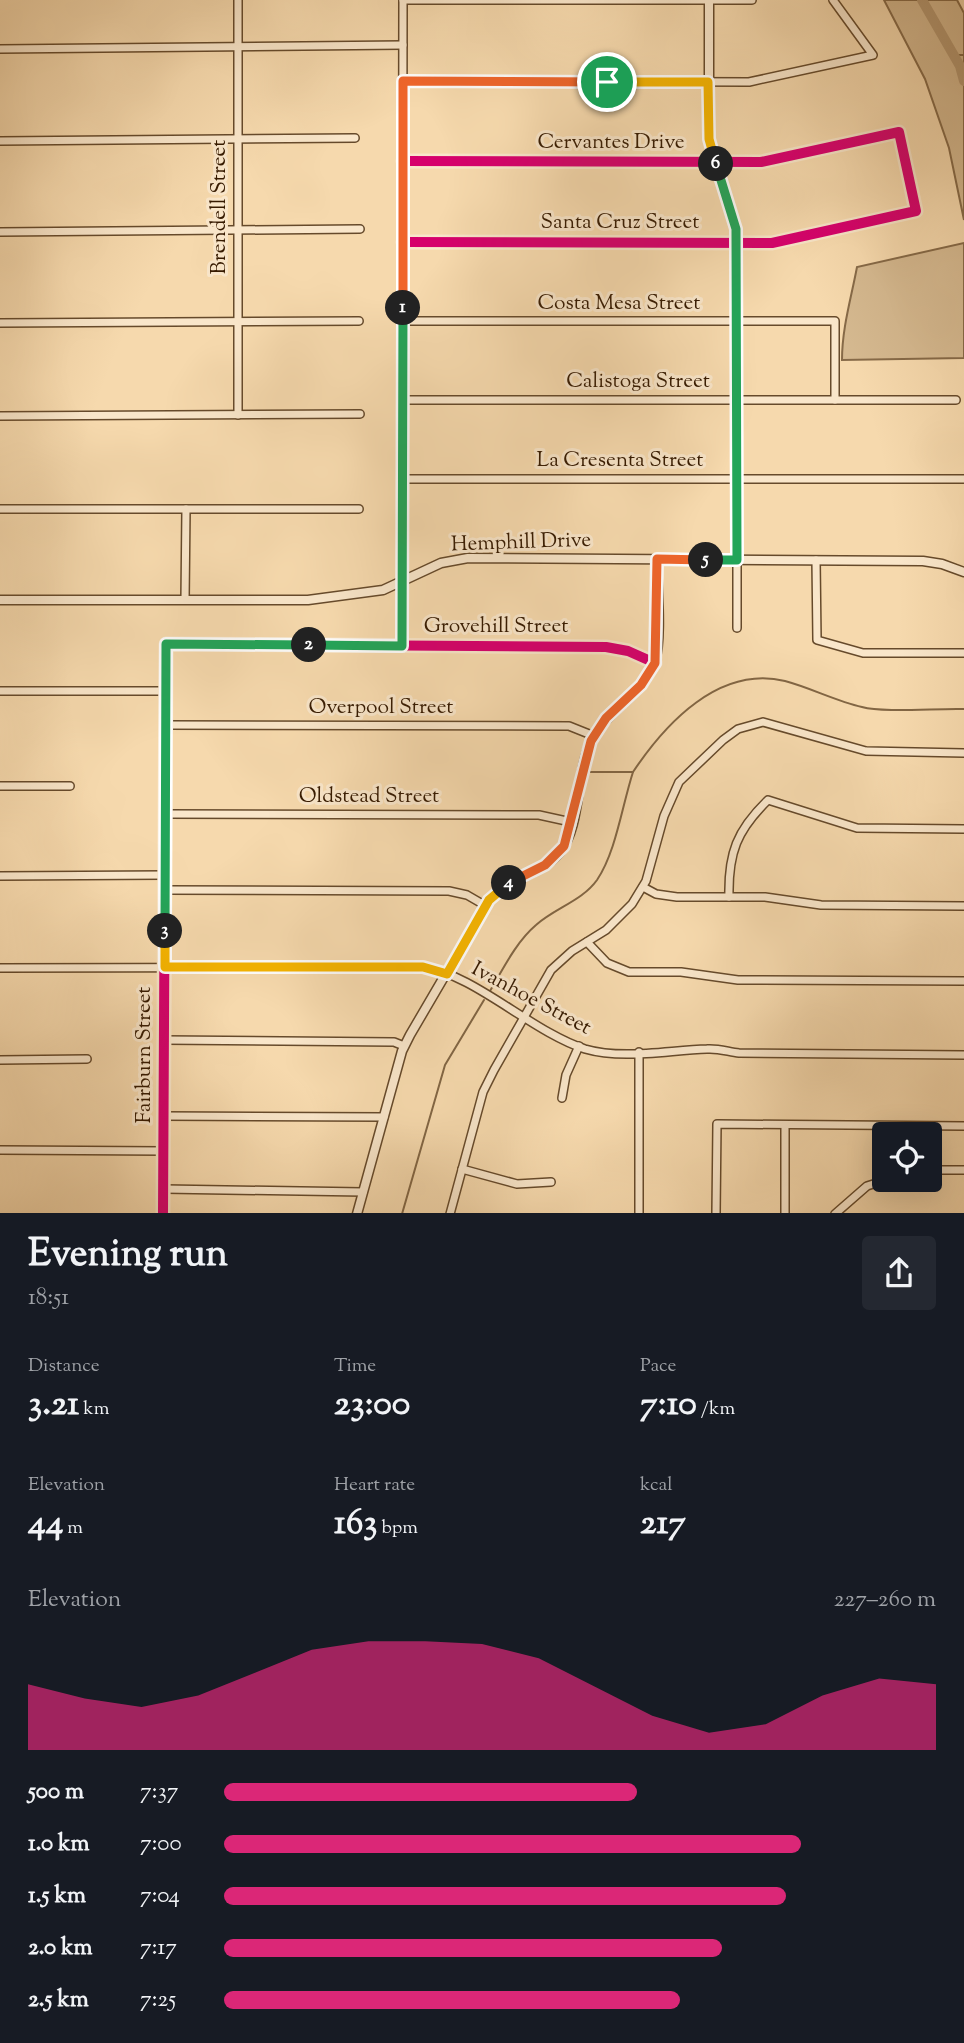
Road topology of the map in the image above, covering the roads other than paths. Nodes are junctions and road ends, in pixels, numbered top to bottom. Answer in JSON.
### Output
{"nodes":[{"id":1,"x":238,"y":0,"type":"edge"},
{"id":2,"x":403,"y":0,"type":"edge"},
{"id":3,"x":752,"y":0,"type":"edge"},
{"id":4,"x":832,"y":0,"type":"edge"},
{"id":5,"x":709,"y":1,"type":"edge"},
{"id":6,"x":403,"y":45,"type":"junction"},
{"id":7,"x":238,"y":46,"type":"junction"},
{"id":8,"x":0,"y":49,"type":"edge"},
{"id":9,"x":403,"y":81,"type":"junction"},
{"id":10,"x":708,"y":82,"type":"junction"},
{"id":11,"x":355,"y":138,"type":"dead end"},
{"id":12,"x":237,"y":139,"type":"junction"},
{"id":13,"x":0,"y":141,"type":"edge"},
{"id":14,"x":403,"y":161,"type":"junction"},
{"id":15,"x":715,"y":162,"type":"junction"},
{"id":16,"x":916,"y":211,"type":"joint"},
{"id":17,"x":360,"y":229,"type":"dead end"},
{"id":18,"x":238,"y":230,"type":"junction"},
{"id":19,"x":0,"y":232,"type":"edge"},
{"id":20,"x":403,"y":242,"type":"junction"},
{"id":21,"x":736,"y":243,"type":"junction"},
{"id":22,"x":238,"y":321,"type":"junction"},
{"id":23,"x":359,"y":321,"type":"dead end"},
{"id":24,"x":403,"y":321,"type":"junction"},
{"id":25,"x":736,"y":321,"type":"junction"},
{"id":26,"x":0,"y":323,"type":"edge"},
{"id":27,"x":403,"y":400,"type":"junction"},
{"id":28,"x":736,"y":400,"type":"junction"},
{"id":29,"x":835,"y":400,"type":"junction"},
{"id":30,"x":956,"y":400,"type":"dead end"},
{"id":31,"x":360,"y":414,"type":"dead end"},
{"id":32,"x":238,"y":415,"type":"junction"},
{"id":33,"x":0,"y":416,"type":"edge"},
{"id":34,"x":403,"y":479,"type":"junction"},
{"id":35,"x":736,"y":479,"type":"junction"},
{"id":36,"x":964,"y":479,"type":"edge"},
{"id":37,"x":0,"y":509,"type":"edge"},
{"id":38,"x":186,"y":509,"type":"junction"},
{"id":39,"x":359,"y":509,"type":"dead end"},
{"id":40,"x":657,"y":559,"type":"junction"},
{"id":41,"x":737,"y":560,"type":"junction"},
{"id":42,"x":817,"y":560,"type":"junction"},
{"id":43,"x":964,"y":572,"type":"edge"},
{"id":44,"x":403,"y":583,"type":"junction"},
{"id":45,"x":0,"y":600,"type":"edge"},
{"id":46,"x":185,"y":600,"type":"junction"},
{"id":47,"x":737,"y":628,"type":"dead end"},
{"id":48,"x":166,"y":644,"type":"joint"},
{"id":49,"x":402,"y":646,"type":"junction"},
{"id":50,"x":964,"y":653,"type":"edge"},
{"id":51,"x":655,"y":663,"type":"junction"},
{"id":52,"x":0,"y":691,"type":"edge"},
{"id":53,"x":166,"y":691,"type":"junction"},
{"id":54,"x":166,"y":725,"type":"junction"},
{"id":55,"x":594,"y":736,"type":"junction"},
{"id":56,"x":964,"y":753,"type":"edge"},
{"id":57,"x":0,"y":786,"type":"edge"},
{"id":58,"x":70,"y":786,"type":"dead end"},
{"id":59,"x":166,"y":814,"type":"junction"},
{"id":60,"x":571,"y":822,"type":"junction"},
{"id":61,"x":964,"y":830,"type":"edge"},
{"id":62,"x":166,"y":875,"type":"junction"},
{"id":63,"x":0,"y":876,"type":"edge"},
{"id":64,"x":643,"y":887,"type":"junction"},
{"id":65,"x":165,"y":890,"type":"junction"},
{"id":66,"x":729,"y":897,"type":"junction"},
{"id":67,"x":486,"y":906,"type":"junction"},
{"id":68,"x":964,"y":906,"type":"edge"},
{"id":69,"x":587,"y":942,"type":"junction"},
{"id":70,"x":165,"y":967,"type":"junction"},
{"id":71,"x":0,"y":968,"type":"edge"},
{"id":72,"x":447,"y":974,"type":"junction"},
{"id":73,"x":964,"y":981,"type":"edge"},
{"id":74,"x":524,"y":1018,"type":"junction"},
{"id":75,"x":164,"y":1040,"type":"junction"},
{"id":76,"x":404,"y":1046,"type":"junction"},
{"id":77,"x":579,"y":1046,"type":"junction"},
{"id":78,"x":639,"y":1052,"type":"junction"},
{"id":79,"x":964,"y":1055,"type":"edge"},
{"id":80,"x":87,"y":1059,"type":"dead end"},
{"id":81,"x":0,"y":1060,"type":"edge"},
{"id":82,"x":562,"y":1098,"type":"dead end"},
{"id":83,"x":163,"y":1116,"type":"junction"},
{"id":84,"x":384,"y":1117,"type":"junction"},
{"id":85,"x":785,"y":1125,"type":"junction"},
{"id":86,"x":964,"y":1126,"type":"edge"},
{"id":87,"x":0,"y":1150,"type":"edge"},
{"id":88,"x":164,"y":1152,"type":"junction"},
{"id":89,"x":462,"y":1170,"type":"junction"},
{"id":90,"x":942,"y":1170,"type":"edge"},
{"id":91,"x":964,"y":1170,"type":"edge"},
{"id":92,"x":551,"y":1182,"type":"dead end"},
{"id":93,"x":872,"y":1184,"type":"edge"},
{"id":94,"x":164,"y":1189,"type":"junction"},
{"id":95,"x":363,"y":1192,"type":"junction"},
{"id":96,"x":163,"y":1213,"type":"edge"},
{"id":97,"x":357,"y":1213,"type":"edge"},
{"id":98,"x":450,"y":1213,"type":"edge"},
{"id":99,"x":639,"y":1213,"type":"edge"},
{"id":100,"x":716,"y":1213,"type":"edge"},
{"id":101,"x":785,"y":1213,"type":"edge"},
{"id":102,"x":835,"y":1213,"type":"edge"}],
"edges":[{"from":1,"to":7,"type":"street","name":"Brendell Street"},
{"from":2,"to":5,"type":"street"},
{"from":2,"to":6,"type":"street"},
{"from":3,"to":5,"type":"street"},
{"from":4,"to":10,"type":"street"},
{"from":5,"to":10,"type":"street"},
{"from":6,"to":7,"type":"street"},
{"from":6,"to":9,"type":"street"},
{"from":7,"to":8,"type":"street"},
{"from":7,"to":12,"type":"street","name":"Brendell Street"},
{"from":9,"to":10,"type":"street"},
{"from":9,"to":14,"type":"street"},
{"from":10,"to":15,"type":"street"},
{"from":11,"to":12,"type":"street"},
{"from":12,"to":13,"type":"street"},
{"from":12,"to":18,"type":"street","name":"Brendell Street"},
{"from":14,"to":15,"type":"street","name":"Cervantes Drive"},
{"from":14,"to":20,"type":"street"},
{"from":15,"to":16,"type":"street","name":"Cervantes Drive"},
{"from":15,"to":21,"type":"street"},
{"from":16,"to":21,"type":"street","name":"Santa Cruz Street"},
{"from":17,"to":18,"type":"street"},
{"from":18,"to":19,"type":"street"},
{"from":18,"to":22,"type":"street","name":"Brendell Street"},
{"from":20,"to":21,"type":"street","name":"Santa Cruz Street"},
{"from":20,"to":24,"type":"street"},
{"from":21,"to":25,"type":"street"},
{"from":22,"to":23,"type":"street"},
{"from":22,"to":26,"type":"street"},
{"from":22,"to":32,"type":"street","name":"Brendell Street"},
{"from":24,"to":25,"type":"street","name":"Costa Mesa Street"},
{"from":24,"to":27,"type":"street"},
{"from":25,"to":28,"type":"street"},
{"from":25,"to":29,"type":"street","name":"Costa Mesa Street"},
{"from":27,"to":28,"type":"street","name":"Calistoga Street"},
{"from":27,"to":34,"type":"street"},
{"from":28,"to":29,"type":"street","name":"Calistoga Street"},
{"from":28,"to":35,"type":"street"},
{"from":29,"to":30,"type":"street","name":"Calistoga Street"},
{"from":31,"to":32,"type":"street"},
{"from":32,"to":33,"type":"street"},
{"from":34,"to":35,"type":"street","name":"La Cresenta Street"},
{"from":34,"to":44,"type":"street"},
{"from":35,"to":36,"type":"street","name":"La Cresenta Street"},
{"from":35,"to":41,"type":"street"},
{"from":37,"to":38,"type":"street"},
{"from":38,"to":39,"type":"street"},
{"from":38,"to":46,"type":"street"},
{"from":40,"to":41,"type":"street","name":"Hemphill Drive"},
{"from":40,"to":44,"type":"street","name":"Hemphill Drive"},
{"from":40,"to":51,"type":"street"},
{"from":41,"to":42,"type":"street","name":"Hemphill Drive"},
{"from":41,"to":47,"type":"street"},
{"from":42,"to":43,"type":"street","name":"Hemphill Drive"},
{"from":42,"to":50,"type":"street"},
{"from":44,"to":46,"type":"street","name":"Hemphill Drive"},
{"from":44,"to":49,"type":"street"},
{"from":45,"to":46,"type":"street","name":"Hemphill Drive"},
{"from":48,"to":49,"type":"street","name":"Grovehill Street"},
{"from":48,"to":53,"type":"street","name":"Fairburn Street"},
{"from":49,"to":51,"type":"street","name":"Grovehill Street"},
{"from":51,"to":55,"type":"street"},
{"from":52,"to":53,"type":"street"},
{"from":53,"to":54,"type":"street","name":"Fairburn Street"},
{"from":54,"to":55,"type":"street","name":"Overpool Street"},
{"from":54,"to":59,"type":"street","name":"Fairburn Street"},
{"from":55,"to":60,"type":"street"},
{"from":56,"to":64,"type":"street"},
{"from":57,"to":58,"type":"street"},
{"from":59,"to":60,"type":"street","name":"Oldstead Street"},
{"from":59,"to":62,"type":"street","name":"Fairburn Street"},
{"from":60,"to":67,"type":"street"},
{"from":61,"to":66,"type":"street"},
{"from":62,"to":63,"type":"street"},
{"from":62,"to":65,"type":"street","name":"Fairburn Street"},
{"from":64,"to":66,"type":"street"},
{"from":64,"to":69,"type":"street"},
{"from":65,"to":67,"type":"street"},
{"from":65,"to":70,"type":"street","name":"Fairburn Street"},
{"from":66,"to":68,"type":"street"},
{"from":67,"to":72,"type":"street"},
{"from":69,"to":73,"type":"street"},
{"from":69,"to":74,"type":"street"},
{"from":70,"to":71,"type":"street","name":"Ivanhoe Street"},
{"from":70,"to":72,"type":"street","name":"Ivanhoe Street"},
{"from":70,"to":75,"type":"street","name":"Fairburn Street"},
{"from":72,"to":74,"type":"street","name":"Ivanhoe Street"},
{"from":72,"to":76,"type":"street"},
{"from":74,"to":77,"type":"street","name":"Ivanhoe Street"},
{"from":74,"to":89,"type":"street"},
{"from":75,"to":76,"type":"street"},
{"from":75,"to":83,"type":"street","name":"Fairburn Street"},
{"from":76,"to":84,"type":"street"},
{"from":77,"to":78,"type":"street","name":"Ivanhoe Street"},
{"from":77,"to":82,"type":"street"},
{"from":78,"to":79,"type":"street","name":"Ivanhoe Street"},
{"from":78,"to":99,"type":"street"},
{"from":80,"to":81,"type":"street"},
{"from":83,"to":84,"type":"street"},
{"from":83,"to":88,"type":"street","name":"Fairburn Street"},
{"from":84,"to":95,"type":"street"},
{"from":85,"to":86,"type":"street"},
{"from":85,"to":100,"type":"street"},
{"from":85,"to":101,"type":"street"},
{"from":87,"to":88,"type":"street"},
{"from":88,"to":94,"type":"street","name":"Fairburn Street"},
{"from":89,"to":92,"type":"street"},
{"from":89,"to":98,"type":"street"},
{"from":90,"to":91,"type":"street"},
{"from":93,"to":102,"type":"street"},
{"from":94,"to":95,"type":"street"},
{"from":94,"to":96,"type":"street","name":"Fairburn Street"},
{"from":95,"to":97,"type":"street"}]}
